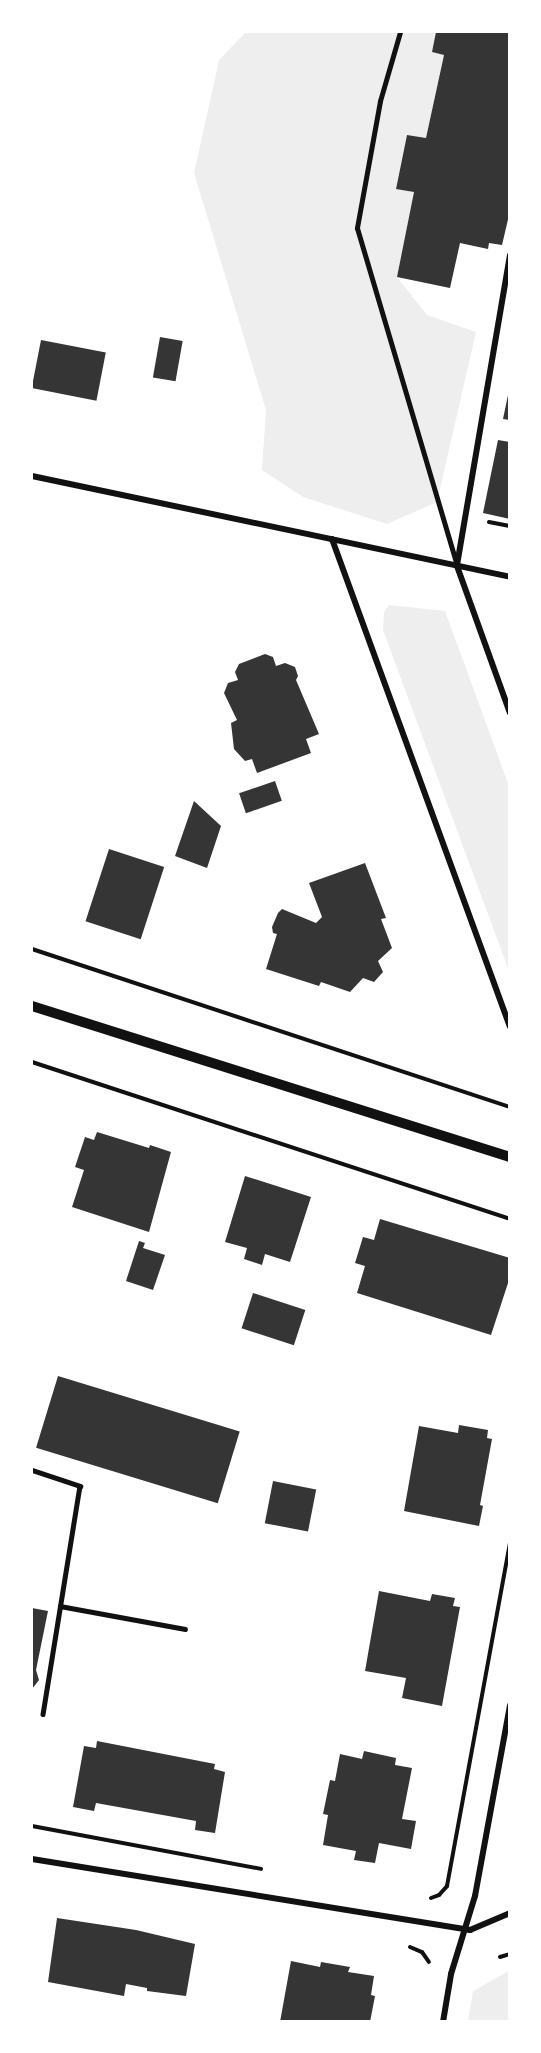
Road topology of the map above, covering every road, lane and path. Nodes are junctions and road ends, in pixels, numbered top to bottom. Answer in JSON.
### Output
{"nodes":[{"id":1,"x":400,"y":32,"type":"edge"},
{"id":2,"x":510,"y":255,"type":"edge"},
{"id":3,"x":32,"y":476,"type":"edge"},
{"id":4,"x":332,"y":539,"type":"junction"},
{"id":5,"x":457,"y":566,"type":"junction"},
{"id":6,"x":510,"y":577,"type":"edge"},
{"id":7,"x":510,"y":713,"type":"edge"},
{"id":8,"x":32,"y":949,"type":"edge"},
{"id":9,"x":32,"y":1006,"type":"edge"},
{"id":10,"x":510,"y":1027,"type":"edge"},
{"id":11,"x":32,"y":1062,"type":"edge"},
{"id":12,"x":510,"y":1107,"type":"edge"},
{"id":13,"x":510,"y":1156,"type":"edge"},
{"id":14,"x":510,"y":1219,"type":"edge"},
{"id":15,"x":32,"y":1470,"type":"edge"},
{"id":16,"x":510,"y":1542,"type":"edge"},
{"id":17,"x":60,"y":1606,"type":"junction"},
{"id":18,"x":185,"y":1629,"type":"dead end"},
{"id":19,"x":510,"y":1705,"type":"edge"},
{"id":20,"x":42,"y":1714,"type":"dead end"},
{"id":21,"x":32,"y":1826,"type":"edge"},
{"id":22,"x":32,"y":1859,"type":"edge"},
{"id":23,"x":272,"y":1871,"type":"dead end"},
{"id":24,"x":427,"y":1900,"type":"dead end"},
{"id":25,"x":510,"y":1913,"type":"edge"},
{"id":26,"x":465,"y":1928,"type":"junction"},
{"id":27,"x":399,"y":1945,"type":"dead end"},
{"id":28,"x":510,"y":1954,"type":"edge"},
{"id":29,"x":500,"y":1957,"type":"dead end"},
{"id":30,"x":431,"y":1967,"type":"dead end"},
{"id":31,"x":443,"y":2022,"type":"edge"}],
"edges":[{"from":1,"to":5,"type":"street"},
{"from":2,"to":5,"type":"street"},
{"from":3,"to":4,"type":"street"},
{"from":4,"to":5,"type":"street"},
{"from":4,"to":10,"type":"street"},
{"from":5,"to":6,"type":"street"},
{"from":5,"to":7,"type":"street"},
{"from":8,"to":12,"type":"path"},
{"from":9,"to":13,"type":"street"},
{"from":11,"to":14,"type":"path"},
{"from":15,"to":17,"type":"lane"},
{"from":16,"to":24,"type":"path"},
{"from":17,"to":18,"type":"lane"},
{"from":17,"to":20,"type":"lane"},
{"from":19,"to":26,"type":"street"},
{"from":21,"to":23,"type":"path"},
{"from":22,"to":26,"type":"street"},
{"from":25,"to":26,"type":"street"},
{"from":26,"to":31,"type":"street"},
{"from":27,"to":30,"type":"path"},
{"from":28,"to":29,"type":"path"}]}
